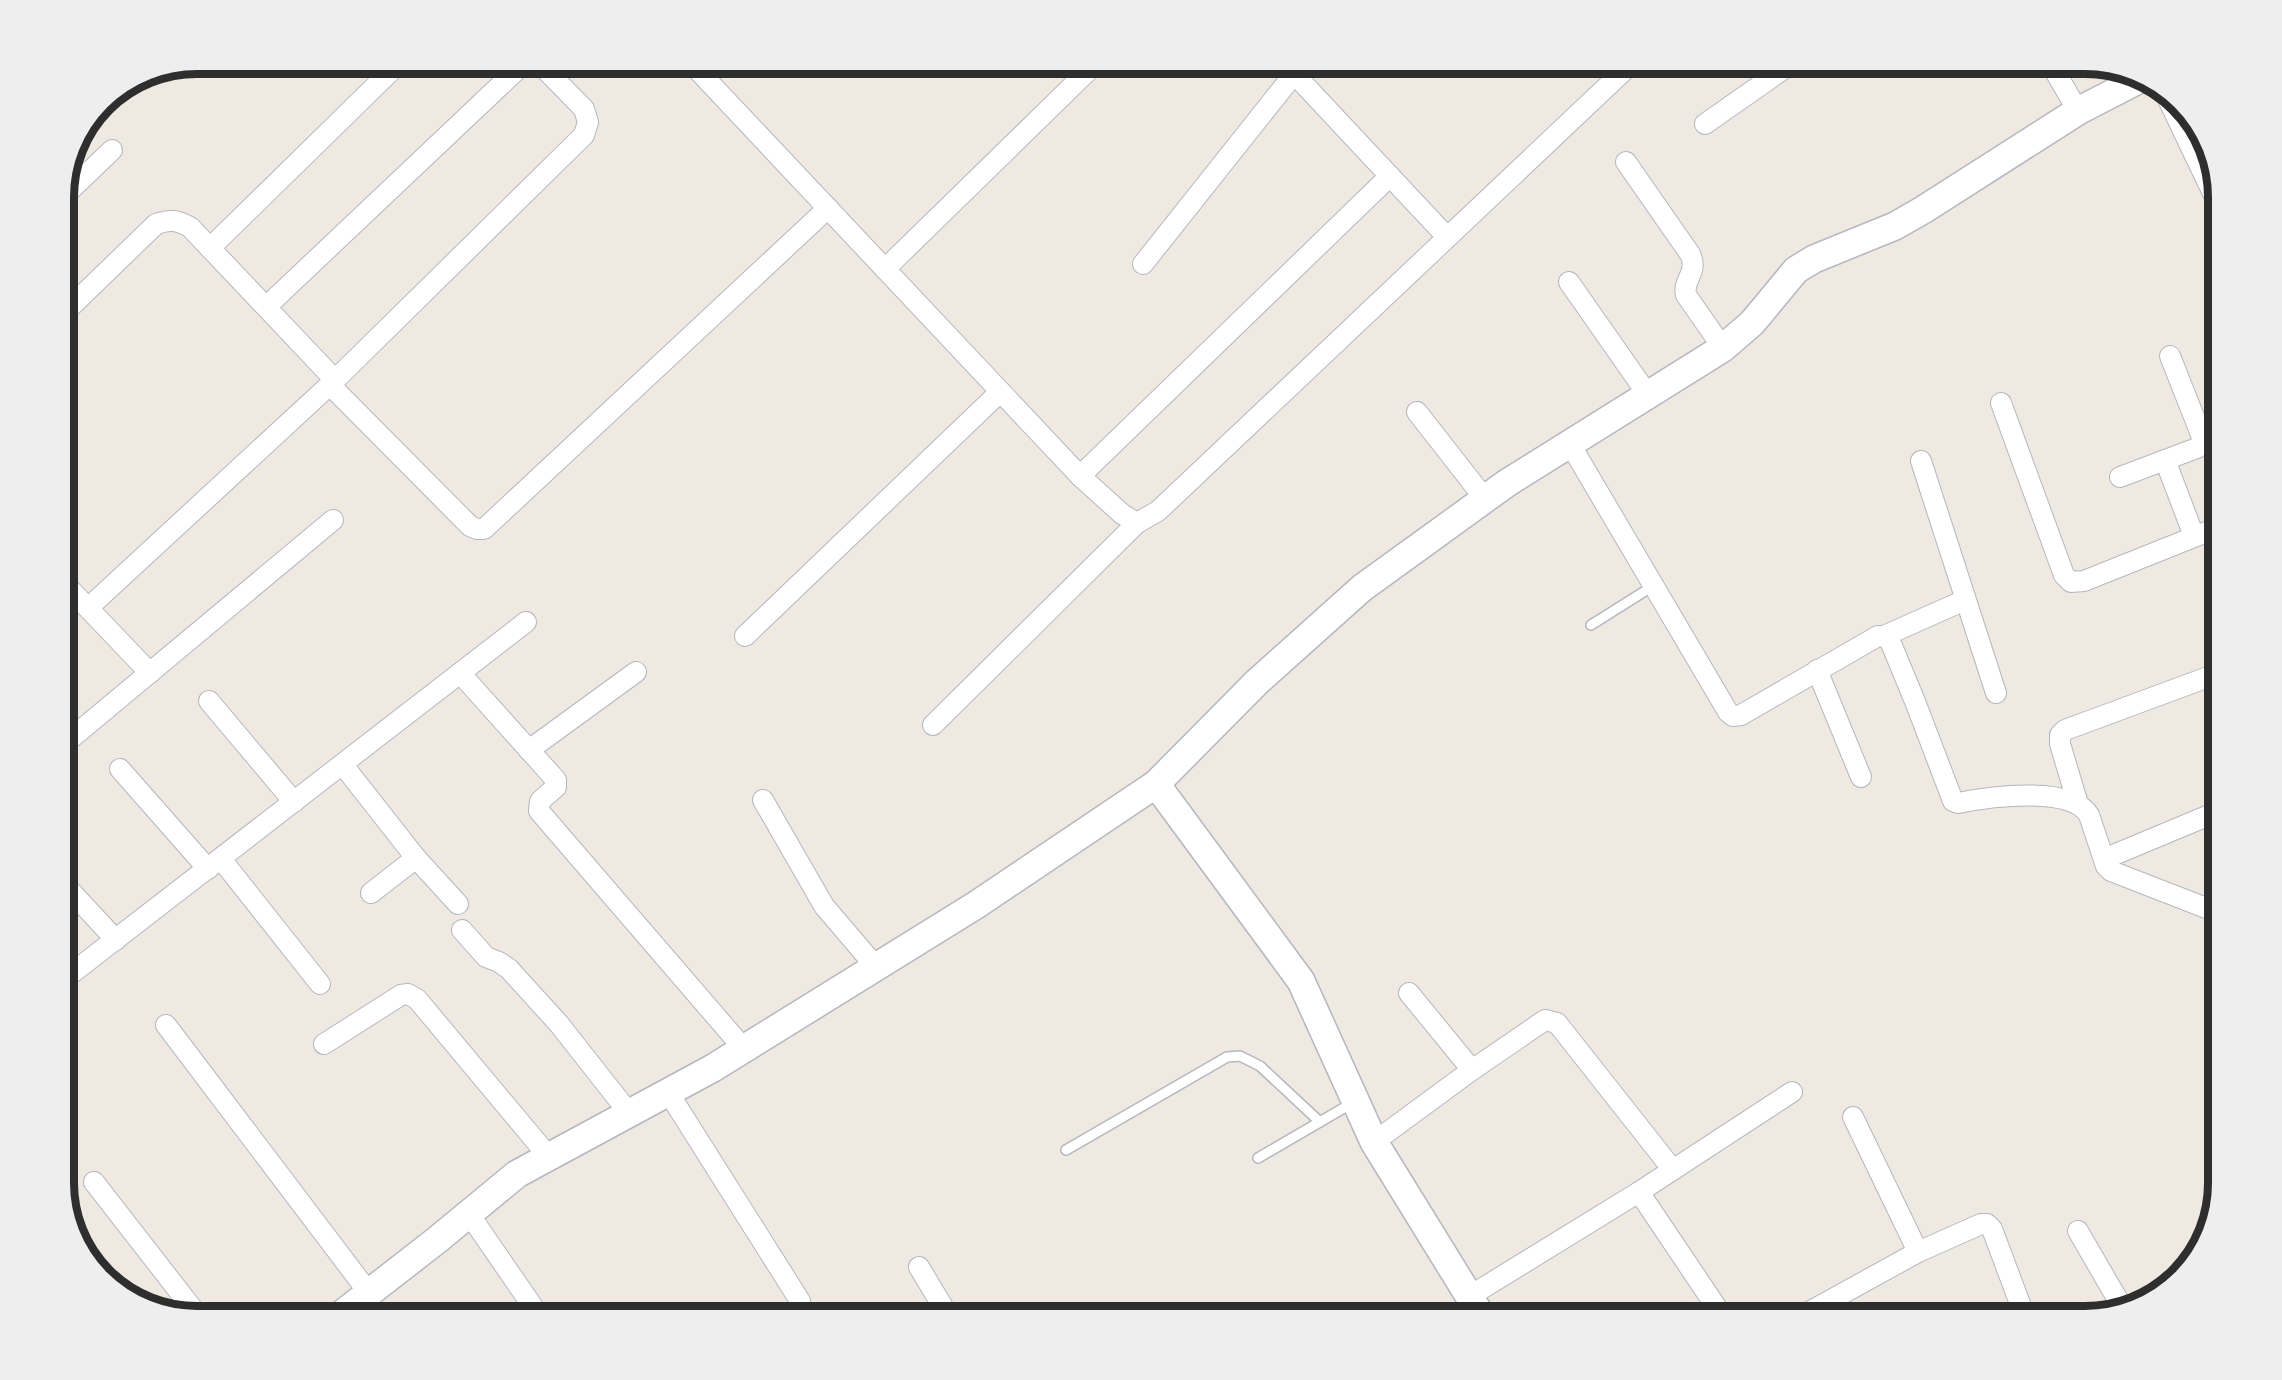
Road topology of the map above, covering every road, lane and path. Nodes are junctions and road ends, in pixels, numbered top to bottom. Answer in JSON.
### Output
{"nodes":[{"id":1,"x":389,"y":73,"type":"edge"},
{"id":2,"x":513,"y":73,"type":"edge"},
{"id":3,"x":549,"y":73,"type":"edge"},
{"id":4,"x":700,"y":73,"type":"edge"},
{"id":5,"x":1086,"y":73,"type":"edge"},
{"id":6,"x":1282,"y":73,"type":"edge"},
{"id":7,"x":1294,"y":73,"type":"edge"},
{"id":8,"x":1621,"y":73,"type":"edge"},
{"id":9,"x":1778,"y":73,"type":"edge"},
{"id":10,"x":2056,"y":73,"type":"edge"},
{"id":11,"x":2131,"y":83,"type":"edge"},
{"id":12,"x":2078,"y":111,"type":"junction"},
{"id":13,"x":2174,"y":112,"type":"edge"},
{"id":14,"x":1705,"y":124,"type":"dead end"},
{"id":15,"x":112,"y":150,"type":"dead end"},
{"id":16,"x":1626,"y":162,"type":"dead end"},
{"id":17,"x":1390,"y":176,"type":"junction"},
{"id":18,"x":2207,"y":181,"type":"edge"},
{"id":19,"x":74,"y":186,"type":"edge"},
{"id":20,"x":828,"y":208,"type":"junction"},
{"id":21,"x":1447,"y":237,"type":"junction"},
{"id":22,"x":210,"y":248,"type":"junction"},
{"id":23,"x":1143,"y":264,"type":"dead end"},
{"id":24,"x":885,"y":269,"type":"junction"},
{"id":25,"x":1569,"y":282,"type":"dead end"},
{"id":26,"x":74,"y":303,"type":"edge"},
{"id":27,"x":266,"y":307,"type":"junction"},
{"id":28,"x":1723,"y":348,"type":"junction"},
{"id":29,"x":2170,"y":356,"type":"dead end"},
{"id":30,"x":332,"y":383,"type":"junction"},
{"id":31,"x":1000,"y":392,"type":"junction"},
{"id":32,"x":1648,"y":395,"type":"junction"},
{"id":33,"x":2001,"y":403,"type":"dead end"},
{"id":34,"x":1417,"y":412,"type":"dead end"},
{"id":35,"x":1570,"y":444,"type":"junction"},
{"id":36,"x":2165,"y":460,"type":"junction"},
{"id":37,"x":1922,"y":461,"type":"dead end"},
{"id":38,"x":1080,"y":476,"type":"junction"},
{"id":39,"x":2120,"y":477,"type":"dead end"},
{"id":40,"x":1485,"y":499,"type":"junction"},
{"id":41,"x":333,"y":520,"type":"dead end"},
{"id":42,"x":1137,"y":523,"type":"junction"},
{"id":43,"x":2208,"y":531,"type":"edge"},
{"id":44,"x":2194,"y":536,"type":"junction"},
{"id":45,"x":1653,"y":586,"type":"junction"},
{"id":46,"x":74,"y":593,"type":"edge"},
{"id":47,"x":1965,"y":600,"type":"junction"},
{"id":48,"x":88,"y":608,"type":"junction"},
{"id":49,"x":526,"y":622,"type":"dead end"},
{"id":50,"x":1591,"y":625,"type":"dead end"},
{"id":51,"x":745,"y":636,"type":"dead end"},
{"id":52,"x":1884,"y":636,"type":"junction"},
{"id":53,"x":1817,"y":670,"type":"junction"},
{"id":54,"x":636,"y":672,"type":"dead end"},
{"id":55,"x":150,"y":673,"type":"junction"},
{"id":56,"x":460,"y":673,"type":"junction"},
{"id":57,"x":2208,"y":677,"type":"edge"},
{"id":58,"x":1996,"y":693,"type":"dead end"},
{"id":59,"x":208,"y":700,"type":"dead end"},
{"id":60,"x":933,"y":725,"type":"dead end"},
{"id":61,"x":74,"y":736,"type":"edge"},
{"id":62,"x":529,"y":750,"type":"junction"},
{"id":63,"x":343,"y":765,"type":"junction"},
{"id":64,"x":120,"y":769,"type":"dead end"},
{"id":65,"x":1862,"y":777,"type":"dead end"},
{"id":66,"x":1156,"y":784,"type":"junction"},
{"id":67,"x":764,"y":800,"type":"dead end"},
{"id":68,"x":294,"y":802,"type":"junction"},
{"id":69,"x":2078,"y":804,"type":"junction"},
{"id":70,"x":2208,"y":816,"type":"edge"},
{"id":71,"x":416,"y":858,"type":"junction"},
{"id":72,"x":2104,"y":859,"type":"junction"},
{"id":73,"x":214,"y":864,"type":"junction"},
{"id":74,"x":371,"y":893,"type":"dead end"},
{"id":75,"x":74,"y":895,"type":"edge"},
{"id":76,"x":458,"y":904,"type":"dead end"},
{"id":77,"x":2208,"y":909,"type":"edge"},
{"id":78,"x":462,"y":930,"type":"dead end"},
{"id":79,"x":116,"y":940,"type":"junction"},
{"id":80,"x":876,"y":967,"type":"junction"},
{"id":81,"x":74,"y":972,"type":"edge"},
{"id":82,"x":320,"y":984,"type":"dead end"},
{"id":83,"x":1409,"y":993,"type":"dead end"},
{"id":84,"x":166,"y":1025,"type":"dead end"},
{"id":85,"x":324,"y":1044,"type":"dead end"},
{"id":86,"x":744,"y":1049,"type":"junction"},
{"id":87,"x":1472,"y":1070,"type":"junction"},
{"id":88,"x":668,"y":1092,"type":"junction"},
{"id":89,"x":1791,"y":1092,"type":"dead end"},
{"id":90,"x":1356,"y":1101,"type":"junction"},
{"id":91,"x":629,"y":1113,"type":"junction"},
{"id":92,"x":1853,"y":1117,"type":"dead end"},
{"id":93,"x":1320,"y":1122,"type":"junction"},
{"id":94,"x":1374,"y":1142,"type":"junction"},
{"id":95,"x":1066,"y":1150,"type":"dead end"},
{"id":96,"x":549,"y":1157,"type":"junction"},
{"id":97,"x":1258,"y":1158,"type":"dead end"},
{"id":98,"x":1673,"y":1170,"type":"junction"},
{"id":99,"x":94,"y":1182,"type":"dead end"},
{"id":100,"x":1639,"y":1192,"type":"junction"},
{"id":101,"x":469,"y":1214,"type":"junction"},
{"id":102,"x":2078,"y":1231,"type":"dead end"},
{"id":103,"x":1918,"y":1252,"type":"junction"},
{"id":104,"x":919,"y":1268,"type":"dead end"},
{"id":105,"x":369,"y":1293,"type":"junction"},
{"id":106,"x":800,"y":1301,"type":"dead end"},
{"id":107,"x":2119,"y":1301,"type":"edge"},
{"id":108,"x":190,"y":1306,"type":"edge"},
{"id":109,"x":352,"y":1306,"type":"edge"},
{"id":110,"x":532,"y":1306,"type":"edge"},
{"id":111,"x":942,"y":1306,"type":"edge"},
{"id":112,"x":1475,"y":1306,"type":"edge"},
{"id":113,"x":1477,"y":1306,"type":"edge"},
{"id":114,"x":1716,"y":1306,"type":"edge"},
{"id":115,"x":1820,"y":1306,"type":"edge"},
{"id":116,"x":2021,"y":1306,"type":"edge"}],
"edges":[{"from":1,"to":22,"type":"street"},
{"from":2,"to":27,"type":"street"},
{"from":3,"to":30,"type":"street"},
{"from":4,"to":20,"type":"street"},
{"from":5,"to":24,"type":"street"},
{"from":6,"to":23,"type":"street"},
{"from":7,"to":17,"type":"street"},
{"from":8,"to":21,"type":"street"},
{"from":9,"to":14,"type":"street"},
{"from":10,"to":12,"type":"street"},
{"from":11,"to":12,"type":"street"},
{"from":12,"to":28,"type":"street"},
{"from":13,"to":18,"type":"street"},
{"from":15,"to":19,"type":"street"},
{"from":16,"to":28,"type":"street"},
{"from":17,"to":21,"type":"street"},
{"from":17,"to":38,"type":"street"},
{"from":20,"to":24,"type":"street"},
{"from":20,"to":30,"type":"street"},
{"from":21,"to":42,"type":"street"},
{"from":22,"to":26,"type":"street"},
{"from":22,"to":27,"type":"street"},
{"from":24,"to":31,"type":"street"},
{"from":25,"to":32,"type":"street"},
{"from":27,"to":30,"type":"street"},
{"from":28,"to":32,"type":"street"},
{"from":29,"to":36,"type":"street"},
{"from":30,"to":48,"type":"street"},
{"from":31,"to":38,"type":"street"},
{"from":31,"to":51,"type":"street"},
{"from":32,"to":35,"type":"street"},
{"from":33,"to":44,"type":"street"},
{"from":34,"to":40,"type":"street"},
{"from":35,"to":40,"type":"street"},
{"from":35,"to":45,"type":"street"},
{"from":36,"to":39,"type":"street"},
{"from":36,"to":44,"type":"street"},
{"from":37,"to":47,"type":"street"},
{"from":38,"to":42,"type":"street"},
{"from":40,"to":66,"type":"street"},
{"from":41,"to":55,"type":"street"},
{"from":42,"to":60,"type":"street"},
{"from":43,"to":44,"type":"street"},
{"from":45,"to":50,"type":"lane"},
{"from":45,"to":53,"type":"street"},
{"from":46,"to":48,"type":"street"},
{"from":47,"to":52,"type":"street"},
{"from":47,"to":58,"type":"street"},
{"from":48,"to":55,"type":"street"},
{"from":49,"to":56,"type":"street"},
{"from":52,"to":53,"type":"street"},
{"from":52,"to":69,"type":"street"},
{"from":53,"to":65,"type":"street"},
{"from":54,"to":62,"type":"street"},
{"from":55,"to":61,"type":"street"},
{"from":56,"to":62,"type":"street"},
{"from":56,"to":63,"type":"street"},
{"from":57,"to":69,"type":"street"},
{"from":59,"to":68,"type":"street"},
{"from":62,"to":86,"type":"street"},
{"from":63,"to":68,"type":"street"},
{"from":63,"to":71,"type":"street"},
{"from":64,"to":73,"type":"street"},
{"from":66,"to":80,"type":"street"},
{"from":66,"to":90,"type":"street"},
{"from":67,"to":80,"type":"street"},
{"from":68,"to":73,"type":"street"},
{"from":69,"to":72,"type":"street"},
{"from":70,"to":72,"type":"street"},
{"from":71,"to":74,"type":"street"},
{"from":71,"to":76,"type":"street"},
{"from":72,"to":77,"type":"street"},
{"from":73,"to":79,"type":"street"},
{"from":73,"to":82,"type":"street"},
{"from":75,"to":79,"type":"street"},
{"from":78,"to":91,"type":"street"},
{"from":79,"to":81,"type":"street"},
{"from":80,"to":86,"type":"street"},
{"from":83,"to":87,"type":"street"},
{"from":84,"to":105,"type":"street"},
{"from":85,"to":96,"type":"street"},
{"from":86,"to":88,"type":"street"},
{"from":87,"to":94,"type":"street"},
{"from":87,"to":98,"type":"street"},
{"from":88,"to":91,"type":"street"},
{"from":88,"to":106,"type":"street"},
{"from":89,"to":98,"type":"street"},
{"from":90,"to":93,"type":"lane"},
{"from":90,"to":94,"type":"street"},
{"from":91,"to":96,"type":"street"},
{"from":92,"to":103,"type":"street"},
{"from":93,"to":95,"type":"lane"},
{"from":93,"to":97,"type":"lane"},
{"from":94,"to":112,"type":"street"},
{"from":96,"to":101,"type":"street"},
{"from":98,"to":100,"type":"street"},
{"from":99,"to":108,"type":"street"},
{"from":100,"to":113,"type":"street"},
{"from":100,"to":114,"type":"street"},
{"from":101,"to":105,"type":"street"},
{"from":101,"to":110,"type":"street"},
{"from":102,"to":107,"type":"street"},
{"from":103,"to":115,"type":"street"},
{"from":103,"to":116,"type":"street"},
{"from":104,"to":111,"type":"street"},
{"from":105,"to":109,"type":"street"}]}
